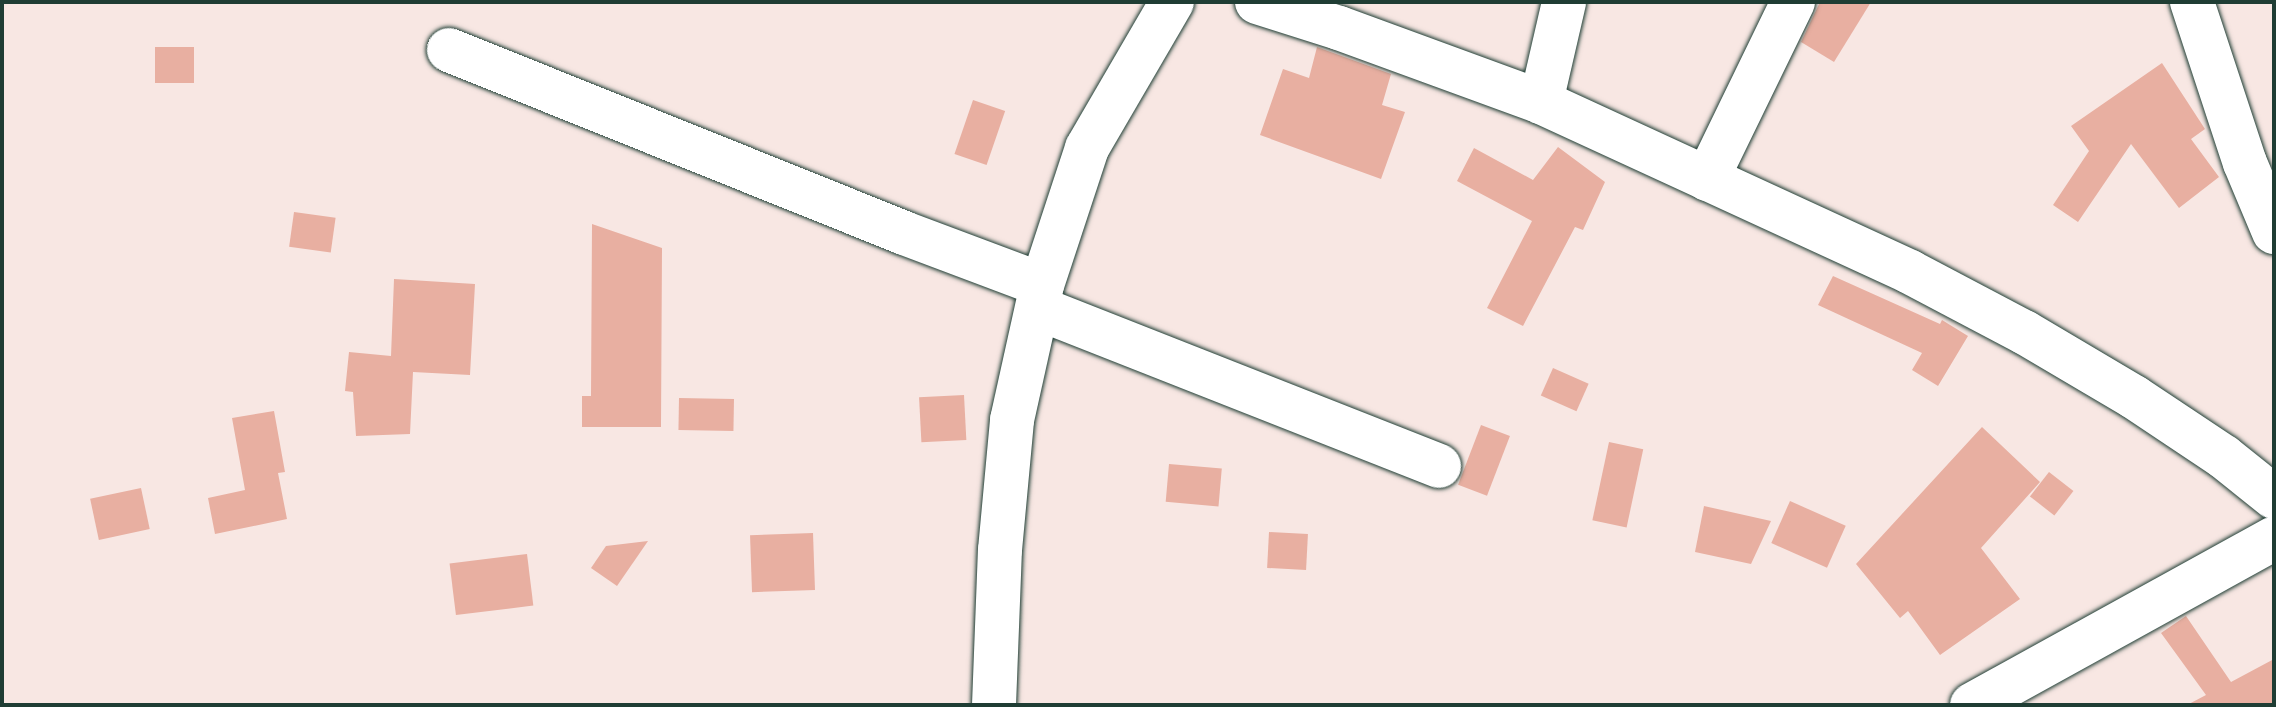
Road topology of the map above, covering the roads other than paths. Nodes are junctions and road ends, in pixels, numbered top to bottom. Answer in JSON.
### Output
{"nodes":[{"id":1,"x":1172,"y":2,"type":"edge"},
{"id":2,"x":1257,"y":2,"type":"edge"},
{"id":3,"x":1564,"y":2,"type":"edge"},
{"id":4,"x":1793,"y":2,"type":"edge"},
{"id":5,"x":2192,"y":2,"type":"edge"},
{"id":6,"x":449,"y":50,"type":"dead end"},
{"id":7,"x":1541,"y":102,"type":"junction"},
{"id":8,"x":1707,"y":179,"type":"junction"},
{"id":9,"x":2274,"y":232,"type":"edge"},
{"id":10,"x":1040,"y":296,"type":"junction"},
{"id":11,"x":1439,"y":466,"type":"dead end"},
{"id":12,"x":2274,"y":497,"type":"edge"},
{"id":13,"x":2274,"y":538,"type":"edge"},
{"id":14,"x":994,"y":705,"type":"edge"},
{"id":15,"x":1972,"y":705,"type":"edge"}],
"edges":[{"from":1,"to":10,"type":"street"},
{"from":2,"to":7,"type":"street"},
{"from":3,"to":7,"type":"street"},
{"from":4,"to":8,"type":"street"},
{"from":5,"to":9,"type":"street"},
{"from":6,"to":10,"type":"street"},
{"from":7,"to":8,"type":"street"},
{"from":8,"to":12,"type":"street"},
{"from":10,"to":11,"type":"street"},
{"from":10,"to":14,"type":"street"},
{"from":13,"to":15,"type":"street"}]}
